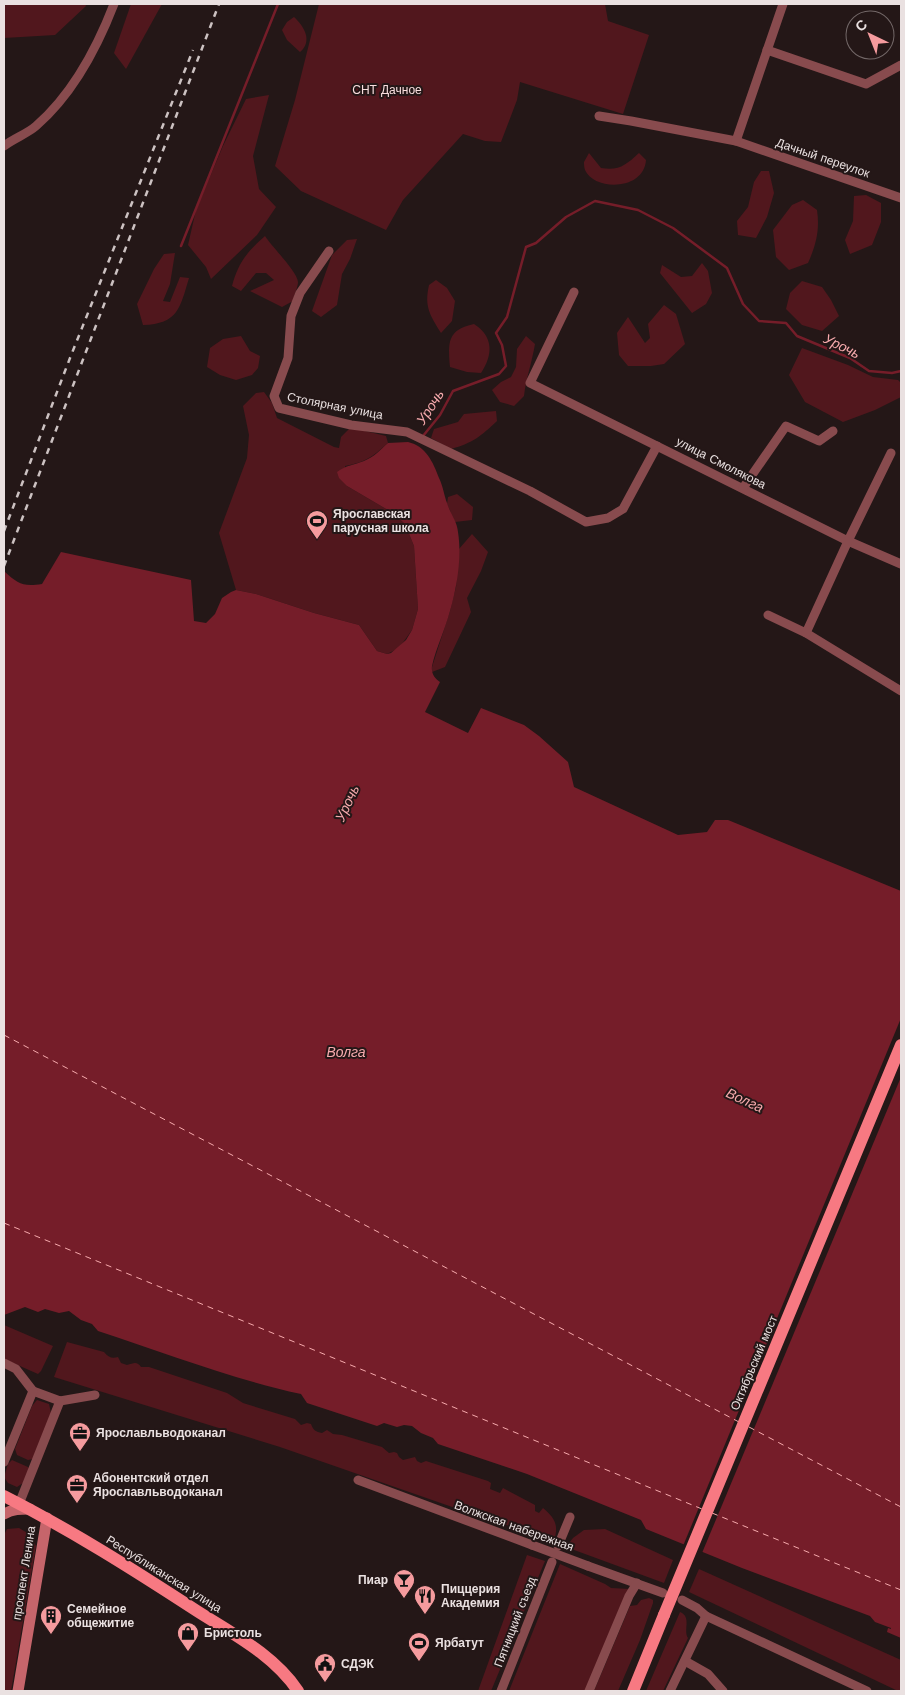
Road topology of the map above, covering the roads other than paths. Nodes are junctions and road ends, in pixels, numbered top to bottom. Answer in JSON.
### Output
{"nodes":[{"id":1,"x":114,"y":4,"type":"edge"},
{"id":2,"x":783,"y":4,"type":"edge"},
{"id":3,"x":767,"y":50,"type":"junction"},
{"id":4,"x":901,"y":65,"type":"edge"},
{"id":5,"x":600,"y":116,"type":"dead end"},
{"id":6,"x":736,"y":141,"type":"junction"},
{"id":7,"x":4,"y":146,"type":"edge"},
{"id":8,"x":901,"y":198,"type":"edge"},
{"id":9,"x":329,"y":251,"type":"dead end"},
{"id":10,"x":574,"y":292,"type":"dead end"},
{"id":11,"x":833,"y":431,"type":"dead end"},
{"id":12,"x":657,"y":446,"type":"junction"},
{"id":13,"x":892,"y":452,"type":"dead end"},
{"id":14,"x":743,"y":488,"type":"junction"},
{"id":15,"x":848,"y":541,"type":"junction"},
{"id":16,"x":901,"y":564,"type":"edge"},
{"id":17,"x":768,"y":615,"type":"dead end"},
{"id":18,"x":806,"y":633,"type":"junction"},
{"id":19,"x":901,"y":691,"type":"edge"},
{"id":20,"x":901,"y":1045,"type":"edge"},
{"id":21,"x":4,"y":1363,"type":"edge"},
{"id":22,"x":33,"y":1392,"type":"junction"},
{"id":23,"x":95,"y":1395,"type":"dead end"},
{"id":24,"x":60,"y":1401,"type":"junction"},
{"id":25,"x":4,"y":1462,"type":"edge"},
{"id":26,"x":358,"y":1480,"type":"dead end"},
{"id":27,"x":4,"y":1496,"type":"edge"},
{"id":28,"x":24,"y":1506,"type":"junction"},
{"id":29,"x":4,"y":1514,"type":"edge"},
{"id":30,"x":570,"y":1517,"type":"dead end"},
{"id":31,"x":47,"y":1518,"type":"junction"},
{"id":32,"x":558,"y":1546,"type":"dead end"},
{"id":33,"x":552,"y":1562,"type":"dead end"},
{"id":34,"x":637,"y":1583,"type":"junction"},
{"id":35,"x":663,"y":1593,"type":"dead end"},
{"id":36,"x":682,"y":1600,"type":"dead end"},
{"id":37,"x":706,"y":1616,"type":"junction"},
{"id":38,"x":685,"y":1660,"type":"junction"},
{"id":39,"x":18,"y":1691,"type":"edge"},
{"id":40,"x":298,"y":1691,"type":"edge"},
{"id":41,"x":502,"y":1691,"type":"edge"},
{"id":42,"x":589,"y":1691,"type":"edge"},
{"id":43,"x":632,"y":1691,"type":"edge"},
{"id":44,"x":670,"y":1691,"type":"edge"},
{"id":45,"x":723,"y":1691,"type":"edge"},
{"id":46,"x":867,"y":1691,"type":"edge"}],
"edges":[{"from":1,"to":7,"type":"street"},
{"from":2,"to":3,"type":"street"},
{"from":3,"to":4,"type":"street"},
{"from":3,"to":6,"type":"street"},
{"from":5,"to":6,"type":"street","name":"Дачный переулок"},
{"from":6,"to":8,"type":"street","name":"Дачный переулок"},
{"from":9,"to":12,"type":"street","name":"Столярная улица"},
{"from":10,"to":12,"type":"street","name":"улица Смолякова"},
{"from":11,"to":14,"type":"street"},
{"from":12,"to":14,"type":"street","name":"улица Смолякова"},
{"from":13,"to":15,"type":"street"},
{"from":14,"to":15,"type":"street","name":"улица Смолякова"},
{"from":15,"to":16,"type":"street","name":"улица Смолякова"},
{"from":15,"to":18,"type":"street"},
{"from":17,"to":18,"type":"street"},
{"from":18,"to":19,"type":"street"},
{"from":20,"to":43,"type":"main road","name":"Октябрьский мост","bridge":true},
{"from":21,"to":22,"type":"street"},
{"from":22,"to":24,"type":"street"},
{"from":22,"to":25,"type":"street"},
{"from":23,"to":24,"type":"street"},
{"from":24,"to":28,"type":"street"},
{"from":26,"to":34,"type":"street","name":"Волжская набережная","bridge":true},
{"from":27,"to":28,"type":"main road","name":"Республиканская улица"},
{"from":28,"to":29,"type":"main road","name":"проспект Ленина"},
{"from":28,"to":31,"type":"main road","name":"Республиканская улица"},
{"from":30,"to":32,"type":"street"},
{"from":31,"to":39,"type":"main road","name":"проспект Ленина"},
{"from":31,"to":40,"type":"main road","name":"Республиканская улица"},
{"from":33,"to":41,"type":"street","name":"Пятницкий съезд"},
{"from":34,"to":35,"type":"street","name":"Волжская набережная"},
{"from":34,"to":42,"type":"street"},
{"from":36,"to":37,"type":"street"},
{"from":37,"to":38,"type":"street"},
{"from":37,"to":46,"type":"street"},
{"from":38,"to":44,"type":"street"},
{"from":38,"to":45,"type":"street"}]}
